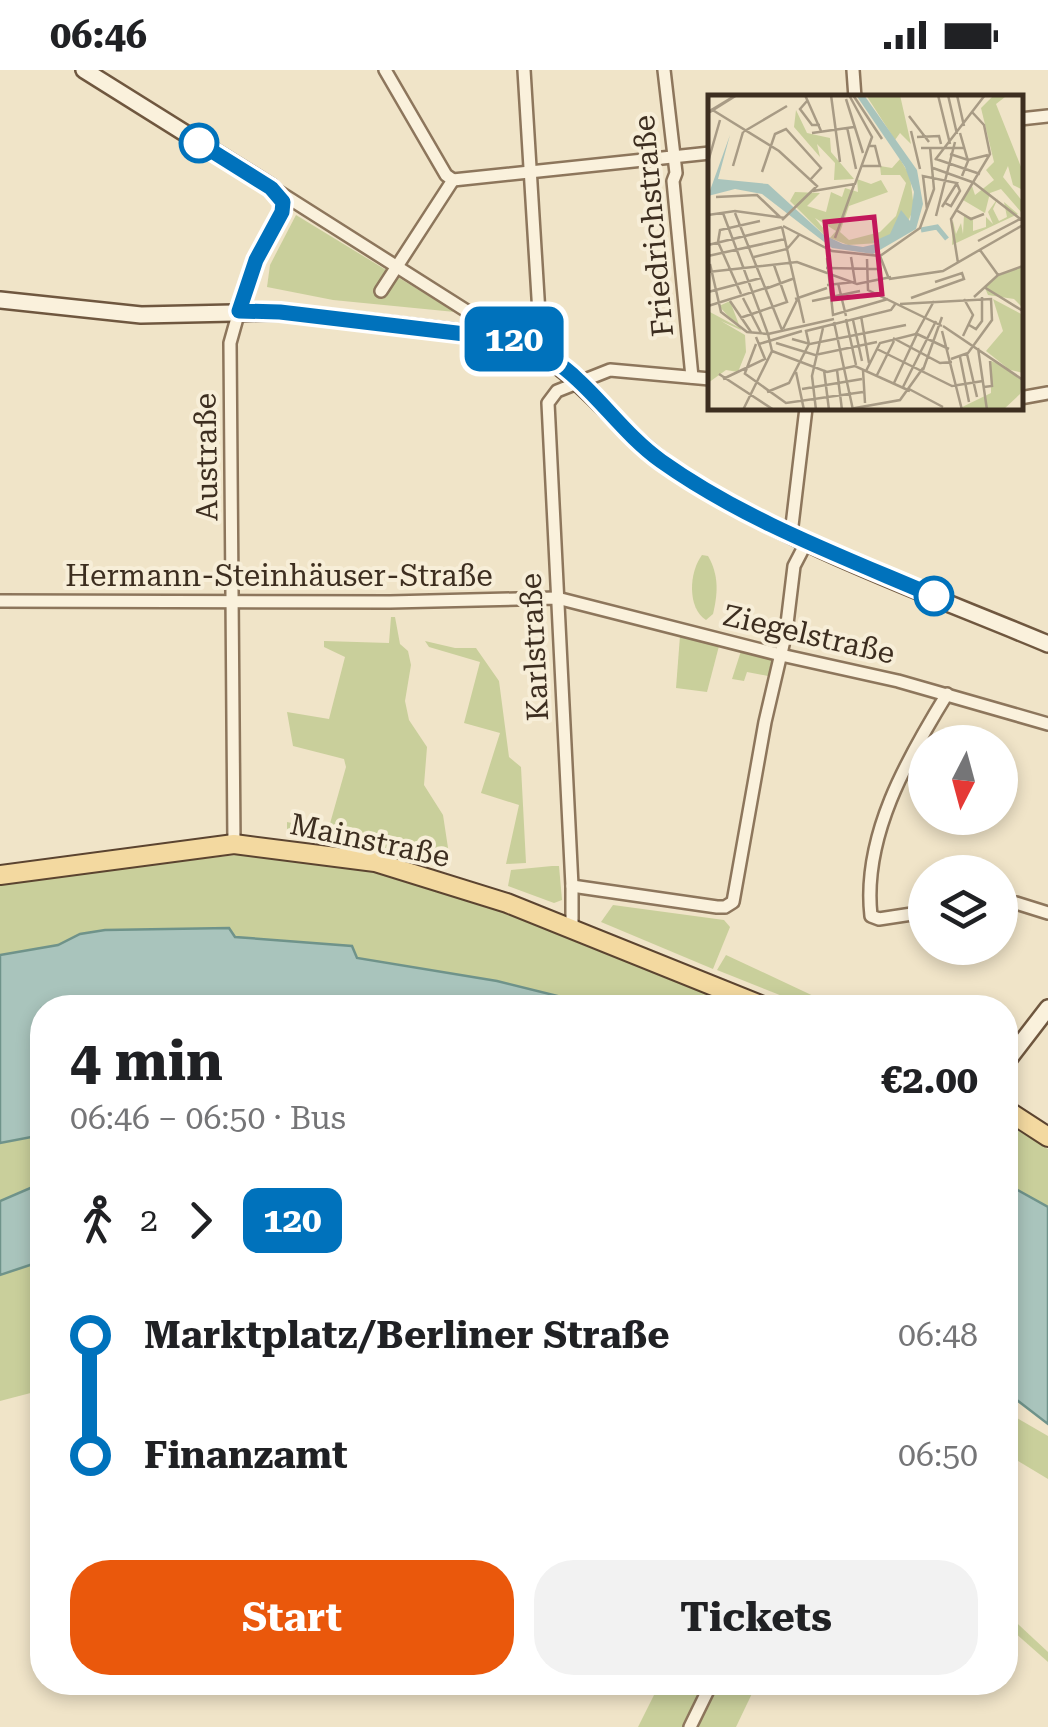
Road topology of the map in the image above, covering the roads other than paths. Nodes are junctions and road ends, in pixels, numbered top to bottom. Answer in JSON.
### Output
{"nodes":[{"id":1,"x":84,"y":70,"type":"edge"},
{"id":2,"x":385,"y":70,"type":"edge"},
{"id":3,"x":524,"y":70,"type":"edge"},
{"id":4,"x":664,"y":70,"type":"edge"},
{"id":5,"x":853,"y":70,"type":"edge"},
{"id":6,"x":856,"y":95,"type":"edge"},
{"id":7,"x":1048,"y":116,"type":"edge"},
{"id":8,"x":1023,"y":119,"type":"edge"},
{"id":9,"x":708,"y":154,"type":"edge"},
{"id":10,"x":672,"y":158,"type":"junction"},
{"id":11,"x":530,"y":173,"type":"junction"},
{"id":12,"x":453,"y":180,"type":"junction"},
{"id":13,"x":271,"y":188,"type":"junction"},
{"id":14,"x":398,"y":265,"type":"junction"},
{"id":15,"x":381,"y":291,"type":"dead end"},
{"id":16,"x":0,"y":300,"type":"edge"},
{"id":17,"x":0,"y":309,"type":"edge"},
{"id":18,"x":239,"y":311,"type":"junction"},
{"id":19,"x":141,"y":315,"type":"junction"},
{"id":20,"x":540,"y":330,"type":"junction"},
{"id":21,"x":493,"y":331,"type":"junction"},
{"id":22,"x":515,"y":340,"type":"junction"},
{"id":23,"x":544,"y":354,"type":"junction"},
{"id":24,"x":692,"y":376,"type":"junction"},
{"id":25,"x":708,"y":378,"type":"edge"},
{"id":26,"x":581,"y":382,"type":"junction"},
{"id":27,"x":1048,"y":394,"type":"edge"},
{"id":28,"x":1023,"y":398,"type":"edge"},
{"id":29,"x":806,"y":410,"type":"edge"},
{"id":30,"x":791,"y":534,"type":"junction"},
{"id":31,"x":807,"y":541,"type":"junction"},
{"id":32,"x":557,"y":598,"type":"junction"},
{"id":33,"x":0,"y":601,"type":"edge"},
{"id":34,"x":233,"y":601,"type":"junction"},
{"id":35,"x":1048,"y":644,"type":"edge"},
{"id":36,"x":781,"y":655,"type":"junction"},
{"id":37,"x":947,"y":694,"type":"junction"},
{"id":38,"x":1048,"y":724,"type":"edge"},
{"id":39,"x":234,"y":844,"type":"junction"},
{"id":40,"x":0,"y":875,"type":"edge"},
{"id":41,"x":572,"y":886,"type":"junction"},
{"id":42,"x":1018,"y":906,"type":"edge"},
{"id":43,"x":1048,"y":912,"type":"edge"},
{"id":44,"x":908,"y":915,"type":"edge"},
{"id":45,"x":572,"y":928,"type":"junction"},
{"id":46,"x":736,"y":995,"type":"edge"},
{"id":47,"x":1048,"y":1008,"type":"edge"},
{"id":48,"x":1018,"y":1047,"type":"edge"},
{"id":49,"x":1018,"y":1118,"type":"edge"},
{"id":50,"x":1048,"y":1138,"type":"edge"},
{"id":51,"x":706,"y":1695,"type":"edge"},
{"id":52,"x":690,"y":1727,"type":"edge"}],
"edges":[{"from":1,"to":13,"type":"main road"},
{"from":2,"to":12,"type":"street"},
{"from":3,"to":11,"type":"street"},
{"from":4,"to":10,"type":"street","name":"Friedrichstraße"},
{"from":5,"to":6,"type":"street"},
{"from":7,"to":8,"type":"street"},
{"from":9,"to":10,"type":"street"},
{"from":10,"to":11,"type":"street"},
{"from":10,"to":24,"type":"street","name":"Friedrichstraße"},
{"from":11,"to":12,"type":"street"},
{"from":11,"to":20,"type":"street"},
{"from":12,"to":14,"type":"street"},
{"from":13,"to":14,"type":"street"},
{"from":13,"to":18,"type":"main road"},
{"from":14,"to":15,"type":"street"},
{"from":14,"to":21,"type":"street"},
{"from":16,"to":19,"type":"main road"},
{"from":17,"to":19,"type":"main road"},
{"from":18,"to":19,"type":"main road"},
{"from":18,"to":21,"type":"main road"},
{"from":18,"to":34,"type":"street","name":"Austraße"},
{"from":20,"to":22,"type":"street"},
{"from":20,"to":23,"type":"street"},
{"from":21,"to":22,"type":"main road"},
{"from":22,"to":23,"type":"main road"},
{"from":23,"to":26,"type":"main road"},
{"from":24,"to":25,"type":"street"},
{"from":24,"to":26,"type":"street"},
{"from":26,"to":30,"type":"main road"},
{"from":26,"to":32,"type":"street","name":"Karlstraße"},
{"from":27,"to":28,"type":"street"},
{"from":29,"to":30,"type":"street"},
{"from":30,"to":31,"type":"main road"},
{"from":31,"to":35,"type":"main road"},
{"from":31,"to":36,"type":"street"},
{"from":32,"to":34,"type":"street","name":"Hermann-Steinhäuser-Straße"},
{"from":32,"to":36,"type":"street","name":"Ziegelstraße"},
{"from":32,"to":41,"type":"street","name":"Karlstraße"},
{"from":33,"to":34,"type":"street","name":"Hermann-Steinhäuser-Straße"},
{"from":34,"to":39,"type":"street","name":"Austraße"},
{"from":36,"to":37,"type":"street","name":"Ziegelstraße"},
{"from":36,"to":41,"type":"street"},
{"from":37,"to":38,"type":"street","name":"Ziegelstraße"},
{"from":37,"to":44,"type":"street"},
{"from":39,"to":40,"type":"main road","name":"Mainstraße"},
{"from":39,"to":45,"type":"main road","name":"Mainstraße"},
{"from":41,"to":45,"type":"street","name":"Karlstraße"},
{"from":42,"to":43,"type":"street"},
{"from":45,"to":46,"type":"main road","name":"Mainstraße"},
{"from":47,"to":48,"type":"main road"},
{"from":49,"to":50,"type":"main road"},
{"from":51,"to":52,"type":"street"}]}
